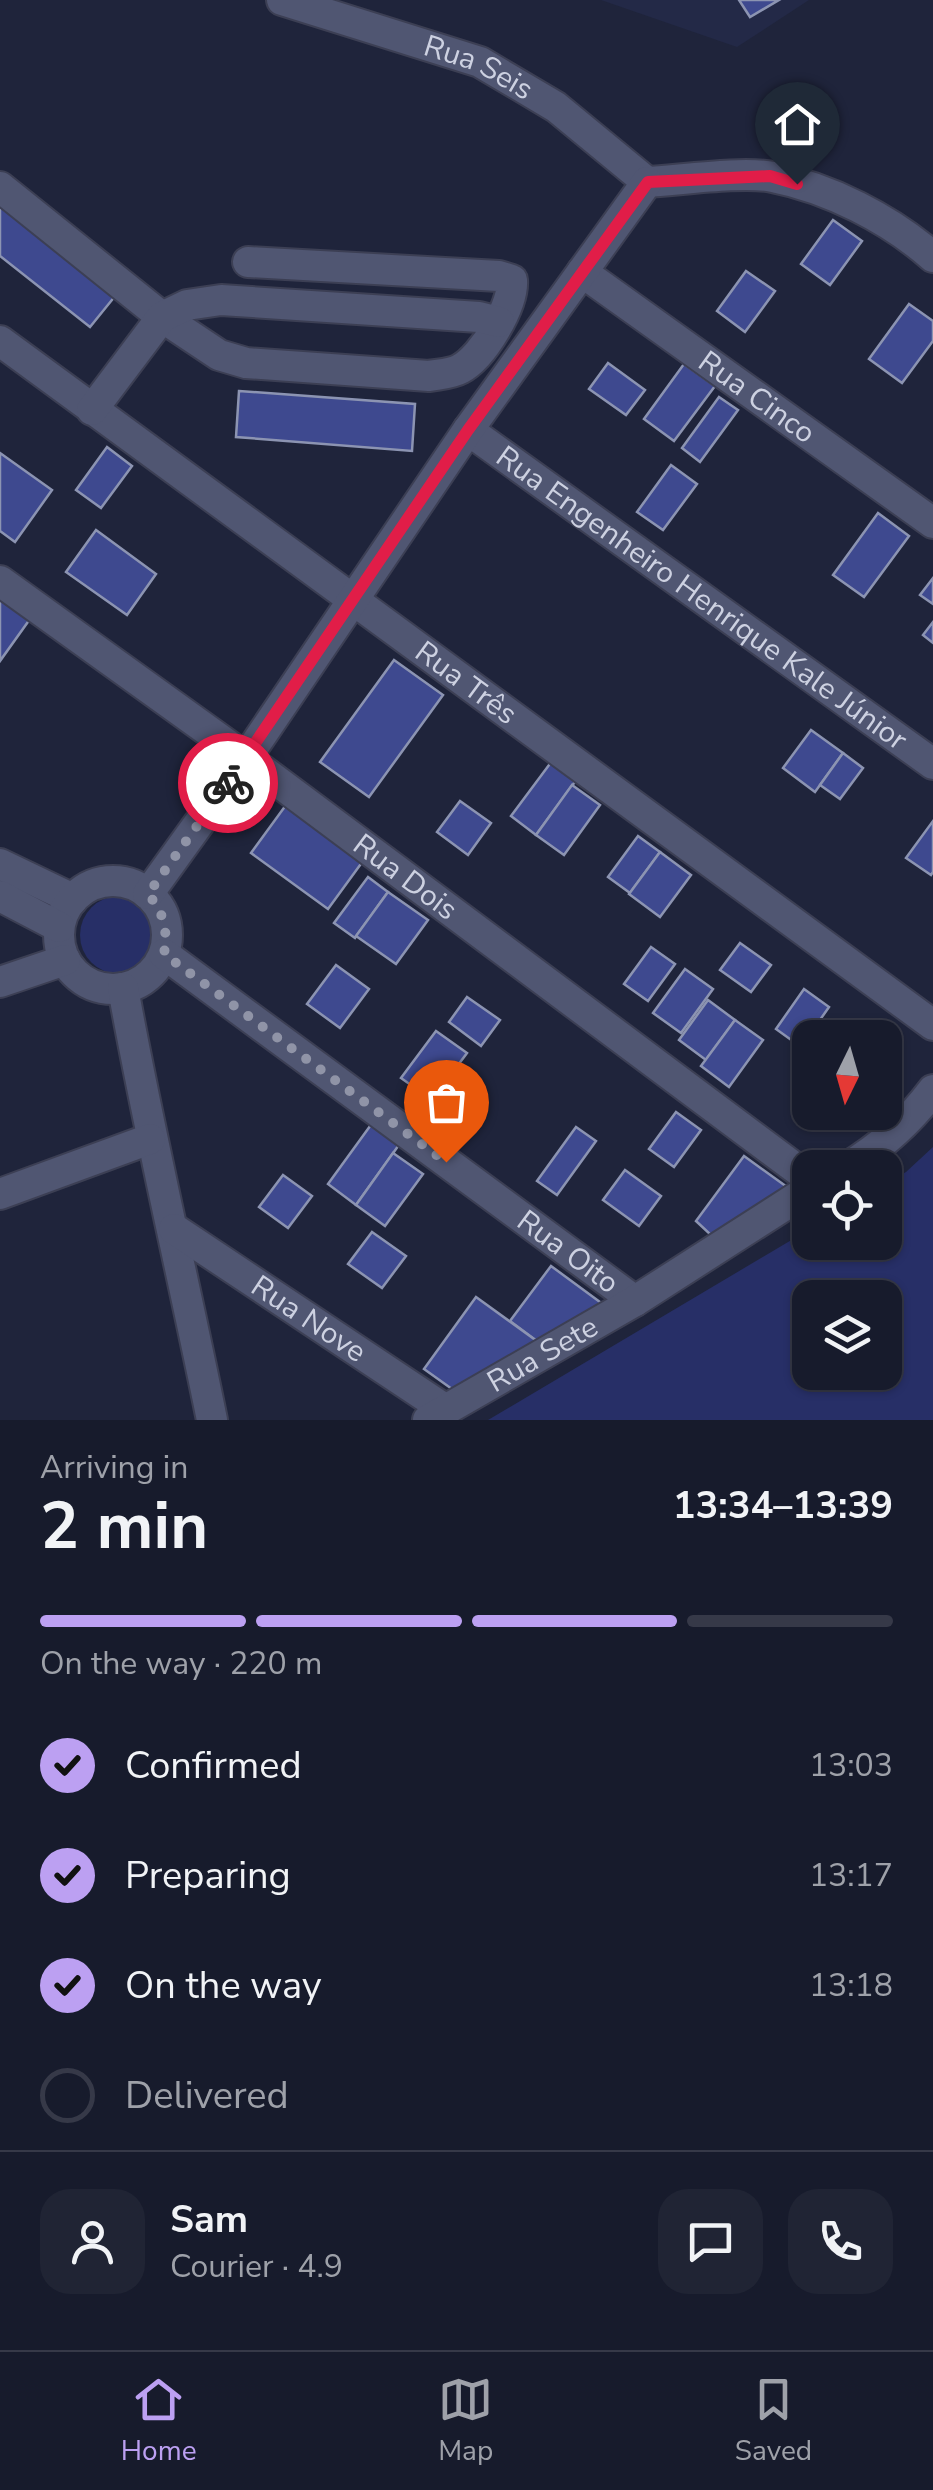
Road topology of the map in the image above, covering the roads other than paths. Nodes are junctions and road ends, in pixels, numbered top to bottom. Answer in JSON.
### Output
{"nodes":[{"id":1,"x":282,"y":0,"type":"edge"},
{"id":2,"x":648,"y":182,"type":"junction"},
{"id":3,"x":0,"y":187,"type":"edge"},
{"id":4,"x":926,"y":241,"type":"edge"},
{"id":5,"x":248,"y":262,"type":"dead end"},
{"id":6,"x":582,"y":272,"type":"junction"},
{"id":7,"x":162,"y":318,"type":"junction"},
{"id":8,"x":500,"y":322,"type":"junction"},
{"id":9,"x":0,"y":340,"type":"edge"},
{"id":10,"x":92,"y":410,"type":"junction"},
{"id":11,"x":468,"y":430,"type":"junction"},
{"id":12,"x":933,"y":523,"type":"edge"},
{"id":13,"x":0,"y":580,"type":"edge"},
{"id":14,"x":353,"y":599,"type":"junction"},
{"id":15,"x":246,"y":758,"type":"junction"},
{"id":16,"x":933,"y":764,"type":"edge"},
{"id":17,"x":0,"y":864,"type":"edge"},
{"id":18,"x":148,"y":894,"type":"junction"},
{"id":19,"x":0,"y":896,"type":"edge"},
{"id":20,"x":73,"y":899,"type":"junction"},
{"id":21,"x":60,"y":927,"type":"junction"},
{"id":22,"x":164,"y":954,"type":"junction"},
{"id":23,"x":65,"y":960,"type":"junction"},
{"id":24,"x":0,"y":982,"type":"edge"},
{"id":25,"x":122,"y":988,"type":"junction"},
{"id":26,"x":933,"y":1025,"type":"edge"},
{"id":27,"x":933,"y":1090,"type":"edge"},
{"id":28,"x":150,"y":1139,"type":"junction"},
{"id":29,"x":874,"y":1150,"type":"edge"},
{"id":30,"x":792,"y":1166,"type":"edge"},
{"id":31,"x":0,"y":1194,"type":"edge"},
{"id":32,"x":792,"y":1201,"type":"edge"},
{"id":33,"x":174,"y":1228,"type":"junction"},
{"id":34,"x":635,"y":1301,"type":"junction"},
{"id":35,"x":437,"y":1415,"type":"edge"},
{"id":36,"x":212,"y":1420,"type":"edge"}],
"edges":[{"from":1,"to":2,"type":"street","name":"Rua Seis"},
{"from":2,"to":4,"type":"street"},
{"from":2,"to":6,"type":"street"},
{"from":3,"to":7,"type":"street"},
{"from":5,"to":8,"type":"street"},
{"from":6,"to":11,"type":"street"},
{"from":6,"to":12,"type":"street","name":"Rua Cinco"},
{"from":7,"to":8,"type":"street"},
{"from":7,"to":8,"type":"street"},
{"from":7,"to":10,"type":"street"},
{"from":9,"to":10,"type":"street","name":"Rua Três"},
{"from":10,"to":14,"type":"street","name":"Rua Três"},
{"from":11,"to":14,"type":"street"},
{"from":11,"to":16,"type":"street","name":"Rua Engenheiro Henrique Kale Júnior"},
{"from":13,"to":15,"type":"street","name":"Rua Dois"},
{"from":14,"to":15,"type":"street"},
{"from":14,"to":26,"type":"street","name":"Rua Três"},
{"from":15,"to":18,"type":"street"},
{"from":15,"to":30,"type":"street","name":"Rua Dois"},
{"from":17,"to":20,"type":"street"},
{"from":18,"to":20,"type":"street"},
{"from":18,"to":22,"type":"street"},
{"from":19,"to":21,"type":"street"},
{"from":20,"to":21,"type":"street"},
{"from":21,"to":23,"type":"street"},
{"from":22,"to":25,"type":"street"},
{"from":22,"to":34,"type":"street","name":"Rua Oito"},
{"from":23,"to":24,"type":"street"},
{"from":23,"to":25,"type":"street"},
{"from":25,"to":28,"type":"street"},
{"from":27,"to":29,"type":"street"},
{"from":28,"to":31,"type":"street"},
{"from":28,"to":33,"type":"street"},
{"from":32,"to":34,"type":"street","name":"Rua Sete"},
{"from":33,"to":35,"type":"street","name":"Rua Nove"},
{"from":33,"to":36,"type":"street"},
{"from":34,"to":35,"type":"street","name":"Rua Sete"}]}
